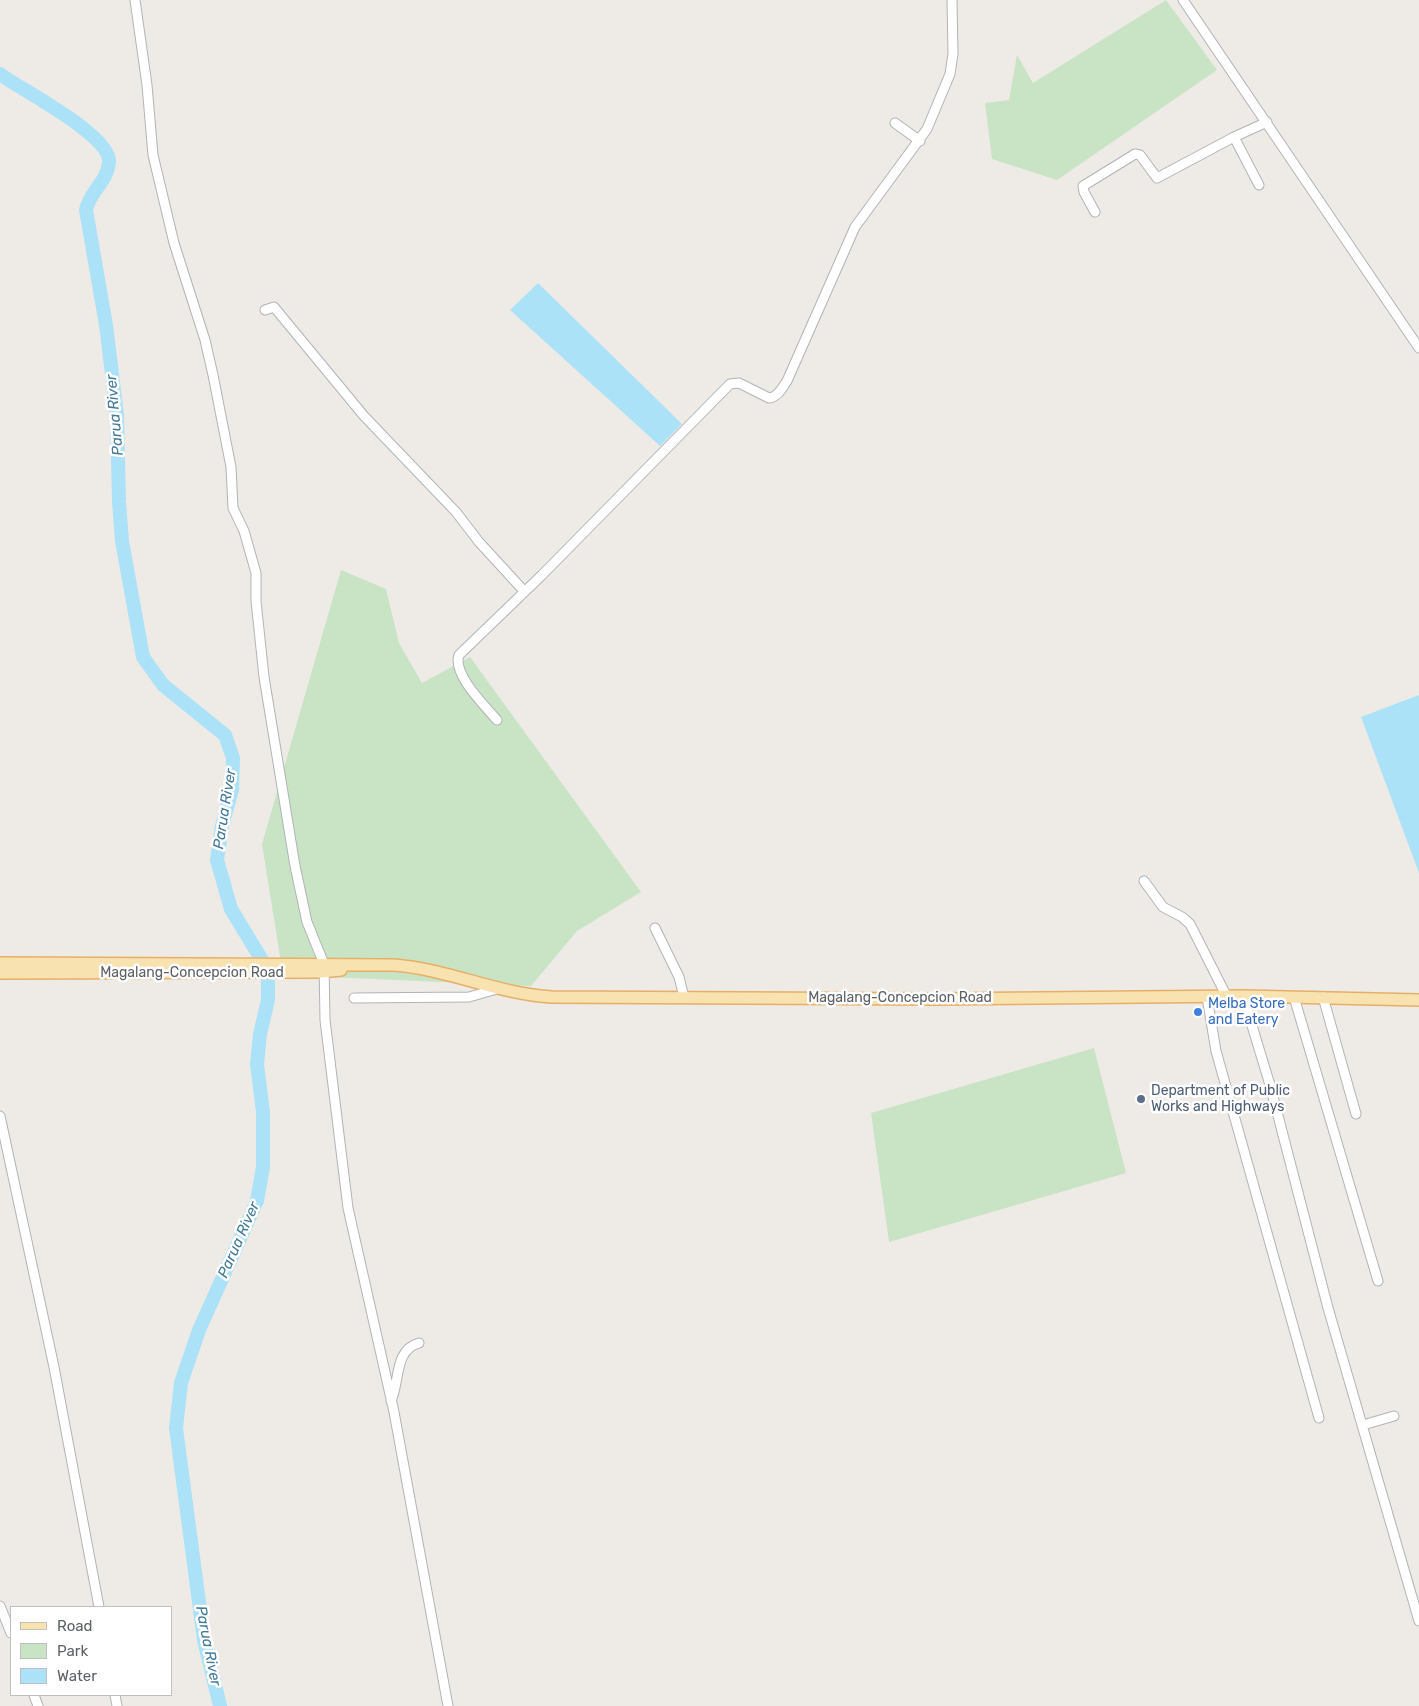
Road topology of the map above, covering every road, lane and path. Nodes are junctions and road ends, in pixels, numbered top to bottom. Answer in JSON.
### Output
{"nodes":[{"id":1,"x":135,"y":0,"type":"edge"},
{"id":2,"x":952,"y":0,"type":"edge"},
{"id":3,"x":1183,"y":0,"type":"edge"},
{"id":4,"x":1267,"y":122,"type":"junction"},
{"id":5,"x":895,"y":123,"type":"dead end"},
{"id":6,"x":1234,"y":137,"type":"junction"},
{"id":7,"x":920,"y":141,"type":"junction"},
{"id":8,"x":1259,"y":185,"type":"dead end"},
{"id":9,"x":1095,"y":212,"type":"dead end"},
{"id":10,"x":265,"y":310,"type":"dead end"},
{"id":11,"x":1419,"y":348,"type":"edge"},
{"id":12,"x":524,"y":591,"type":"junction"},
{"id":13,"x":497,"y":720,"type":"dead end"},
{"id":14,"x":1144,"y":881,"type":"dead end"},
{"id":15,"x":655,"y":928,"type":"dead end"},
{"id":16,"x":0,"y":963,"type":"edge"},
{"id":17,"x":322,"y":968,"type":"junction"},
{"id":18,"x":0,"y":973,"type":"edge"},
{"id":19,"x":498,"y":989,"type":"junction"},
{"id":20,"x":1243,"y":996,"type":"junction"},
{"id":21,"x":684,"y":997,"type":"junction"},
{"id":22,"x":1207,"y":997,"type":"junction"},
{"id":23,"x":1227,"y":997,"type":"junction"},
{"id":24,"x":1294,"y":997,"type":"junction"},
{"id":25,"x":1323,"y":997,"type":"junction"},
{"id":26,"x":354,"y":998,"type":"dead end"},
{"id":27,"x":1419,"y":1000,"type":"edge"},
{"id":28,"x":1356,"y":1114,"type":"dead end"},
{"id":29,"x":0,"y":1116,"type":"edge"},
{"id":30,"x":1378,"y":1281,"type":"dead end"},
{"id":31,"x":419,"y":1343,"type":"dead end"},
{"id":32,"x":391,"y":1401,"type":"junction"},
{"id":33,"x":1394,"y":1416,"type":"dead end"},
{"id":34,"x":1319,"y":1418,"type":"dead end"},
{"id":35,"x":1363,"y":1425,"type":"junction"},
{"id":36,"x":0,"y":1606,"type":"edge"},
{"id":37,"x":99,"y":1606,"type":"edge"},
{"id":38,"x":1419,"y":1621,"type":"edge"},
{"id":39,"x":10,"y":1631,"type":"edge"},
{"id":40,"x":448,"y":1706,"type":"edge"}],
"edges":[{"from":1,"to":17,"type":"street"},
{"from":2,"to":7,"type":"street"},
{"from":3,"to":4,"type":"street"},
{"from":4,"to":6,"type":"street"},
{"from":4,"to":11,"type":"street"},
{"from":5,"to":7,"type":"street"},
{"from":6,"to":8,"type":"street"},
{"from":6,"to":9,"type":"street"},
{"from":7,"to":12,"type":"street"},
{"from":10,"to":12,"type":"street"},
{"from":12,"to":13,"type":"street"},
{"from":14,"to":23,"type":"street"},
{"from":15,"to":21,"type":"street"},
{"from":16,"to":17,"type":"main road","name":"Magalang-Concepcion Road"},
{"from":17,"to":18,"type":"main road","name":"Magalang-Concepcion Road"},
{"from":17,"to":19,"type":"main road","name":"Magalang-Concepcion Road"},
{"from":17,"to":32,"type":"street"},
{"from":19,"to":21,"type":"main road","name":"Magalang-Concepcion Road"},
{"from":19,"to":26,"type":"street"},
{"from":20,"to":23,"type":"main road","name":"Magalang-Concepcion Road"},
{"from":20,"to":24,"type":"main road","name":"Magalang-Concepcion Road"},
{"from":20,"to":35,"type":"street"},
{"from":21,"to":22,"type":"main road","name":"Magalang-Concepcion Road"},
{"from":22,"to":23,"type":"main road","name":"Magalang-Concepcion Road"},
{"from":22,"to":34,"type":"street"},
{"from":24,"to":25,"type":"main road","name":"Magalang-Concepcion Road"},
{"from":24,"to":30,"type":"street"},
{"from":25,"to":27,"type":"main road","name":"Magalang-Concepcion Road"},
{"from":25,"to":28,"type":"street"},
{"from":29,"to":37,"type":"street"},
{"from":31,"to":32,"type":"street"},
{"from":32,"to":40,"type":"street"},
{"from":33,"to":35,"type":"street"},
{"from":35,"to":38,"type":"street"},
{"from":36,"to":39,"type":"street"}]}
